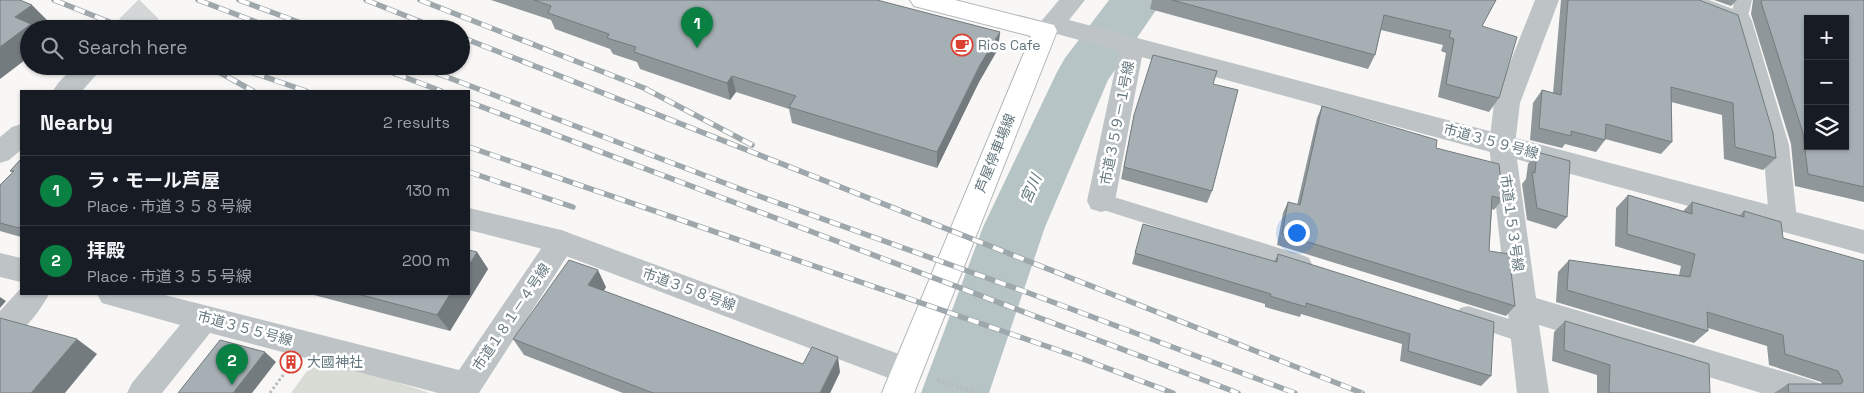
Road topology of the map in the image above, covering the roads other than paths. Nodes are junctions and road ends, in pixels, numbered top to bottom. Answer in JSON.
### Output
{"nodes":[{"id":1,"x":922,"y":0,"type":"edge"},
{"id":2,"x":1073,"y":0,"type":"edge"},
{"id":3,"x":1547,"y":0,"type":"edge"},
{"id":4,"x":1684,"y":0,"type":"edge"},
{"id":5,"x":1742,"y":10,"type":"edge"},
{"id":6,"x":1048,"y":28,"type":"junction"},
{"id":7,"x":1125,"y":43,"type":"junction"},
{"id":8,"x":20,"y":135,"type":"edge"},
{"id":9,"x":1502,"y":144,"type":"junction"},
{"id":10,"x":0,"y":153,"type":"edge"},
{"id":11,"x":1101,"y":201,"type":"joint"},
{"id":12,"x":470,"y":219,"type":"edge"},
{"id":13,"x":1783,"y":220,"type":"junction"},
{"id":14,"x":561,"y":242,"type":"junction"},
{"id":15,"x":1864,"y":242,"type":"edge"},
{"id":16,"x":0,"y":265,"type":"edge"},
{"id":17,"x":1319,"y":269,"type":"edge"},
{"id":18,"x":20,"y":270,"type":"edge"},
{"id":19,"x":33,"y":295,"type":"edge"},
{"id":20,"x":116,"y":295,"type":"edge"},
{"id":21,"x":1451,"y":310,"type":"edge"},
{"id":22,"x":204,"y":318,"type":"junction"},
{"id":23,"x":1525,"y":320,"type":"junction"},
{"id":24,"x":0,"y":332,"type":"edge"},
{"id":25,"x":913,"y":381,"type":"edge"},
{"id":26,"x":463,"y":390,"type":"edge"},
{"id":27,"x":143,"y":393,"type":"edge"},
{"id":28,"x":1534,"y":393,"type":"edge"},
{"id":29,"x":1808,"y":393,"type":"edge"}],
"edges":[{"from":1,"to":6,"type":"main road"},
{"from":2,"to":6,"type":"street"},
{"from":3,"to":9,"type":"street","name":"市道１５３号線"},
{"from":4,"to":5,"type":"street"},
{"from":5,"to":13,"type":"street"},
{"from":6,"to":7,"type":"street","name":"市道３５９号線"},
{"from":6,"to":25,"type":"main road","name":"芦屋停車場線"},
{"from":7,"to":9,"type":"street","name":"市道３５９号線"},
{"from":7,"to":11,"type":"street","name":"市道３５９－１号線"},
{"from":8,"to":10,"type":"street"},
{"from":9,"to":13,"type":"street","name":"市道３５９号線"},
{"from":9,"to":23,"type":"street","name":"市道１５３号線"},
{"from":11,"to":17,"type":"lane"},
{"from":12,"to":14,"type":"street","name":"市道３５８号線"},
{"from":13,"to":15,"type":"street","name":"市道３５９号線"},
{"from":14,"to":25,"type":"street","name":"市道３５８号線"},
{"from":14,"to":26,"type":"street","name":"市道１８１－４号線"},
{"from":16,"to":18,"type":"street"},
{"from":19,"to":24,"type":"street"},
{"from":20,"to":22,"type":"street","name":"市道３５５号線"},
{"from":21,"to":23,"type":"lane"},
{"from":22,"to":26,"type":"street","name":"市道３５５号線"},
{"from":22,"to":27,"type":"street"},
{"from":23,"to":28,"type":"street","name":"市道１５３号線"},
{"from":23,"to":29,"type":"street"}]}
